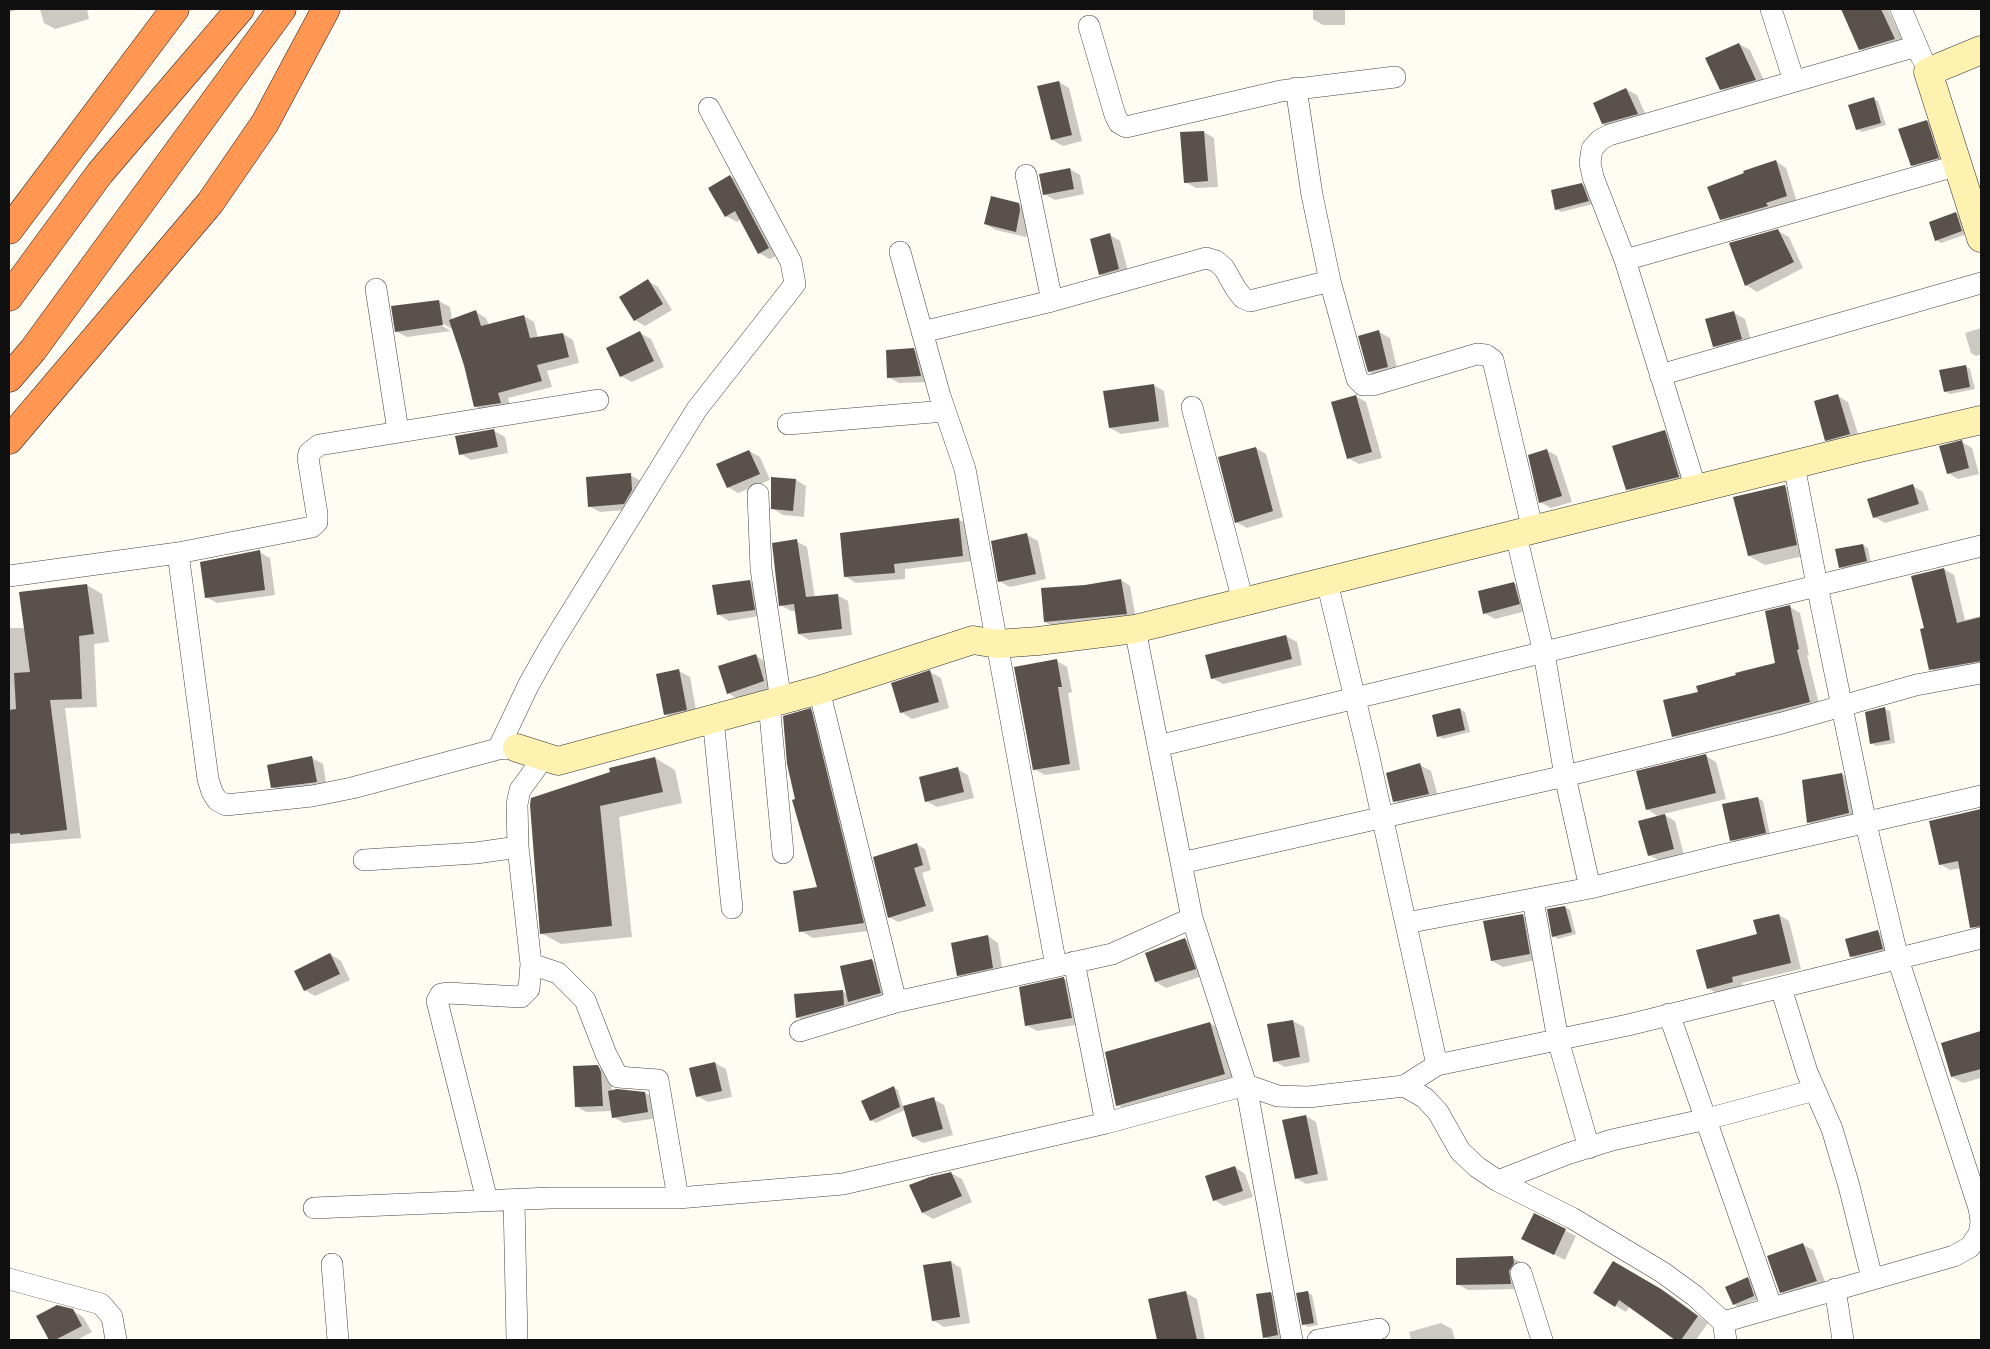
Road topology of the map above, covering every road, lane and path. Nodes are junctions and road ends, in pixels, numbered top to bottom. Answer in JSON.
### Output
{"nodes":[{"id":1,"x":240,"y":9,"type":"edge"},
{"id":2,"x":282,"y":9,"type":"edge"},
{"id":3,"x":326,"y":9,"type":"edge"},
{"id":4,"x":1771,"y":9,"type":"edge"},
{"id":5,"x":1902,"y":9,"type":"edge"},
{"id":6,"x":171,"y":13,"type":"edge"},
{"id":7,"x":1089,"y":26,"type":"dead end"},
{"id":8,"x":1917,"y":46,"type":"junction"},
{"id":9,"x":1981,"y":50,"type":"edge"},
{"id":10,"x":1928,"y":72,"type":"junction"},
{"id":11,"x":1395,"y":77,"type":"dead end"},
{"id":12,"x":1794,"y":80,"type":"junction"},
{"id":13,"x":1296,"y":88,"type":"junction"},
{"id":14,"x":709,"y":108,"type":"dead end"},
{"id":15,"x":1959,"y":166,"type":"junction"},
{"id":16,"x":1026,"y":175,"type":"dead end"},
{"id":17,"x":9,"y":230,"type":"edge"},
{"id":18,"x":1981,"y":238,"type":"edge"},
{"id":19,"x":900,"y":252,"type":"dead end"},
{"id":20,"x":1625,"y":260,"type":"junction"},
{"id":21,"x":1330,"y":281,"type":"junction"},
{"id":22,"x":1981,"y":283,"type":"edge"},
{"id":23,"x":376,"y":289,"type":"dead end"},
{"id":24,"x":9,"y":297,"type":"edge"},
{"id":25,"x":1052,"y":301,"type":"junction"},
{"id":26,"x":922,"y":332,"type":"junction"},
{"id":27,"x":1660,"y":375,"type":"junction"},
{"id":28,"x":9,"y":378,"type":"edge"},
{"id":29,"x":598,"y":400,"type":"dead end"},
{"id":30,"x":1192,"y":407,"type":"dead end"},
{"id":31,"x":945,"y":411,"type":"junction"},
{"id":32,"x":1981,"y":420,"type":"edge"},
{"id":33,"x":788,"y":424,"type":"dead end"},
{"id":34,"x":398,"y":431,"type":"junction"},
{"id":35,"x":9,"y":440,"type":"edge"},
{"id":36,"x":1794,"y":465,"type":"junction"},
{"id":37,"x":1696,"y":489,"type":"junction"},
{"id":38,"x":758,"y":494,"type":"dead end"},
{"id":39,"x":1525,"y":533,"type":"junction"},
{"id":40,"x":1981,"y":546,"type":"edge"},
{"id":41,"x":178,"y":553,"type":"junction"},
{"id":42,"x":9,"y":576,"type":"edge"},
{"id":43,"x":1327,"y":582,"type":"junction"},
{"id":44,"x":1817,"y":585,"type":"junction"},
{"id":45,"x":1243,"y":601,"type":"junction"},
{"id":46,"x":1135,"y":629,"type":"junction"},
{"id":47,"x":997,"y":644,"type":"junction"},
{"id":48,"x":1544,"y":653,"type":"junction"},
{"id":49,"x":1981,"y":673,"type":"edge"},
{"id":50,"x":819,"y":690,"type":"junction"},
{"id":51,"x":1356,"y":700,"type":"junction"},
{"id":52,"x":775,"y":702,"type":"junction"},
{"id":53,"x":1842,"y":706,"type":"junction"},
{"id":54,"x":713,"y":718,"type":"junction"},
{"id":55,"x":1158,"y":746,"type":"junction"},
{"id":56,"x":523,"y":751,"type":"junction"},
{"id":57,"x":1565,"y":776,"type":"junction"},
{"id":58,"x":1981,"y":796,"type":"edge"},
{"id":59,"x":1383,"y":819,"type":"junction"},
{"id":60,"x":1866,"y":824,"type":"junction"},
{"id":61,"x":518,"y":847,"type":"junction"},
{"id":62,"x":783,"y":852,"type":"dead end"},
{"id":63,"x":364,"y":860,"type":"dead end"},
{"id":64,"x":1181,"y":863,"type":"junction"},
{"id":65,"x":1590,"y":888,"type":"junction"},
{"id":66,"x":1533,"y":900,"type":"junction"},
{"id":67,"x":732,"y":908,"type":"dead end"},
{"id":68,"x":1192,"y":918,"type":"junction"},
{"id":69,"x":1406,"y":923,"type":"junction"},
{"id":70,"x":1981,"y":938,"type":"edge"},
{"id":71,"x":1898,"y":959,"type":"junction"},
{"id":72,"x":531,"y":964,"type":"junction"},
{"id":73,"x":1065,"y":964,"type":"junction"},
{"id":74,"x":1781,"y":988,"type":"junction"},
{"id":75,"x":896,"y":1002,"type":"junction"},
{"id":76,"x":1668,"y":1014,"type":"junction"},
{"id":77,"x":800,"y":1031,"type":"dead end"},
{"id":78,"x":1558,"y":1040,"type":"junction"},
{"id":79,"x":1437,"y":1065,"type":"junction"},
{"id":80,"x":1246,"y":1085,"type":"junction"},
{"id":81,"x":1404,"y":1086,"type":"junction"},
{"id":82,"x":1815,"y":1090,"type":"junction"},
{"id":83,"x":1707,"y":1119,"type":"junction"},
{"id":84,"x":1106,"y":1123,"type":"junction"},
{"id":85,"x":1589,"y":1148,"type":"junction"},
{"id":86,"x":1974,"y":1164,"type":"edge"},
{"id":87,"x":1498,"y":1181,"type":"junction"},
{"id":88,"x":678,"y":1198,"type":"junction"},
{"id":89,"x":487,"y":1200,"type":"junction"},
{"id":90,"x":514,"y":1200,"type":"junction"},
{"id":91,"x":314,"y":1208,"type":"dead end"},
{"id":92,"x":1981,"y":1221,"type":"edge"},
{"id":93,"x":332,"y":1264,"type":"dead end"},
{"id":94,"x":1521,"y":1273,"type":"dead end"},
{"id":95,"x":1872,"y":1278,"type":"junction"},
{"id":96,"x":9,"y":1279,"type":"edge"},
{"id":97,"x":1835,"y":1289,"type":"junction"},
{"id":98,"x":1771,"y":1306,"type":"junction"},
{"id":99,"x":1379,"y":1329,"type":"dead end"},
{"id":100,"x":1724,"y":1331,"type":"edge"},
{"id":101,"x":116,"y":1340,"type":"edge"},
{"id":102,"x":338,"y":1340,"type":"edge"},
{"id":103,"x":517,"y":1340,"type":"edge"},
{"id":104,"x":1292,"y":1340,"type":"edge"},
{"id":105,"x":1318,"y":1340,"type":"edge"},
{"id":106,"x":1542,"y":1340,"type":"edge"},
{"id":107,"x":1843,"y":1340,"type":"edge"}],
"edges":[{"from":1,"to":24,"type":"highway"},
{"from":2,"to":28,"type":"highway"},
{"from":3,"to":35,"type":"highway"},
{"from":4,"to":12,"type":"street"},
{"from":5,"to":8,"type":"street"},
{"from":6,"to":17,"type":"highway"},
{"from":7,"to":13,"type":"street"},
{"from":8,"to":10,"type":"street"},
{"from":8,"to":12,"type":"street"},
{"from":9,"to":10,"type":"street"},
{"from":10,"to":15,"type":"street"},
{"from":11,"to":13,"type":"street"},
{"from":12,"to":20,"type":"street"},
{"from":13,"to":21,"type":"street"},
{"from":14,"to":56,"type":"street"},
{"from":15,"to":18,"type":"street"},
{"from":15,"to":20,"type":"street"},
{"from":16,"to":25,"type":"street"},
{"from":19,"to":26,"type":"street"},
{"from":20,"to":27,"type":"street"},
{"from":21,"to":25,"type":"street"},
{"from":21,"to":39,"type":"street"},
{"from":22,"to":27,"type":"street"},
{"from":23,"to":34,"type":"street"},
{"from":25,"to":26,"type":"street"},
{"from":26,"to":31,"type":"street"},
{"from":27,"to":37,"type":"street"},
{"from":29,"to":34,"type":"street"},
{"from":30,"to":45,"type":"street"},
{"from":31,"to":33,"type":"street"},
{"from":31,"to":47,"type":"street"},
{"from":32,"to":36,"type":"street"},
{"from":34,"to":41,"type":"street"},
{"from":36,"to":37,"type":"street"},
{"from":36,"to":44,"type":"street"},
{"from":37,"to":39,"type":"street"},
{"from":38,"to":52,"type":"street"},
{"from":39,"to":43,"type":"street"},
{"from":39,"to":48,"type":"street"},
{"from":40,"to":44,"type":"street"},
{"from":41,"to":42,"type":"street"},
{"from":41,"to":56,"type":"street"},
{"from":43,"to":45,"type":"street"},
{"from":43,"to":51,"type":"street"},
{"from":44,"to":48,"type":"street"},
{"from":44,"to":53,"type":"street"},
{"from":45,"to":46,"type":"street"},
{"from":46,"to":47,"type":"street"},
{"from":46,"to":55,"type":"street"},
{"from":47,"to":50,"type":"street"},
{"from":47,"to":73,"type":"street"},
{"from":48,"to":51,"type":"street"},
{"from":48,"to":57,"type":"street"},
{"from":49,"to":53,"type":"street"},
{"from":50,"to":52,"type":"street"},
{"from":50,"to":75,"type":"street"},
{"from":51,"to":55,"type":"street"},
{"from":51,"to":59,"type":"street"},
{"from":52,"to":54,"type":"street"},
{"from":52,"to":62,"type":"street"},
{"from":53,"to":57,"type":"street"},
{"from":53,"to":60,"type":"street"},
{"from":54,"to":56,"type":"street"},
{"from":54,"to":67,"type":"street"},
{"from":55,"to":64,"type":"street"},
{"from":56,"to":61,"type":"street"},
{"from":57,"to":59,"type":"street"},
{"from":57,"to":65,"type":"street"},
{"from":58,"to":60,"type":"street"},
{"from":59,"to":64,"type":"street"},
{"from":59,"to":69,"type":"street"},
{"from":60,"to":65,"type":"street"},
{"from":60,"to":71,"type":"street"},
{"from":61,"to":63,"type":"street"},
{"from":61,"to":72,"type":"street"},
{"from":64,"to":68,"type":"street"},
{"from":65,"to":66,"type":"street"},
{"from":66,"to":69,"type":"street"},
{"from":66,"to":78,"type":"street"},
{"from":68,"to":73,"type":"street"},
{"from":68,"to":80,"type":"street"},
{"from":69,"to":79,"type":"street"},
{"from":70,"to":71,"type":"street"},
{"from":71,"to":74,"type":"street"},
{"from":71,"to":86,"type":"street"},
{"from":72,"to":88,"type":"street"},
{"from":72,"to":89,"type":"street"},
{"from":73,"to":75,"type":"street"},
{"from":73,"to":84,"type":"street"},
{"from":74,"to":76,"type":"street"},
{"from":74,"to":82,"type":"street"},
{"from":75,"to":77,"type":"street"},
{"from":76,"to":78,"type":"street"},
{"from":76,"to":83,"type":"street"},
{"from":78,"to":79,"type":"street"},
{"from":78,"to":85,"type":"street"},
{"from":79,"to":81,"type":"street"},
{"from":80,"to":81,"type":"street"},
{"from":80,"to":84,"type":"street"},
{"from":80,"to":104,"type":"street"},
{"from":81,"to":87,"type":"street"},
{"from":82,"to":83,"type":"street"},
{"from":82,"to":95,"type":"street"},
{"from":83,"to":85,"type":"street"},
{"from":83,"to":98,"type":"street"},
{"from":84,"to":88,"type":"street"},
{"from":85,"to":87,"type":"street"},
{"from":86,"to":92,"type":"street"},
{"from":87,"to":100,"type":"street"},
{"from":88,"to":90,"type":"street"},
{"from":89,"to":90,"type":"street"},
{"from":89,"to":91,"type":"street"},
{"from":90,"to":103,"type":"street"},
{"from":92,"to":95,"type":"street"},
{"from":93,"to":102,"type":"street"},
{"from":94,"to":106,"type":"street"},
{"from":95,"to":97,"type":"street"},
{"from":96,"to":101,"type":"street"},
{"from":97,"to":98,"type":"street"},
{"from":97,"to":107,"type":"street"},
{"from":98,"to":100,"type":"street"},
{"from":99,"to":105,"type":"street"}]}
